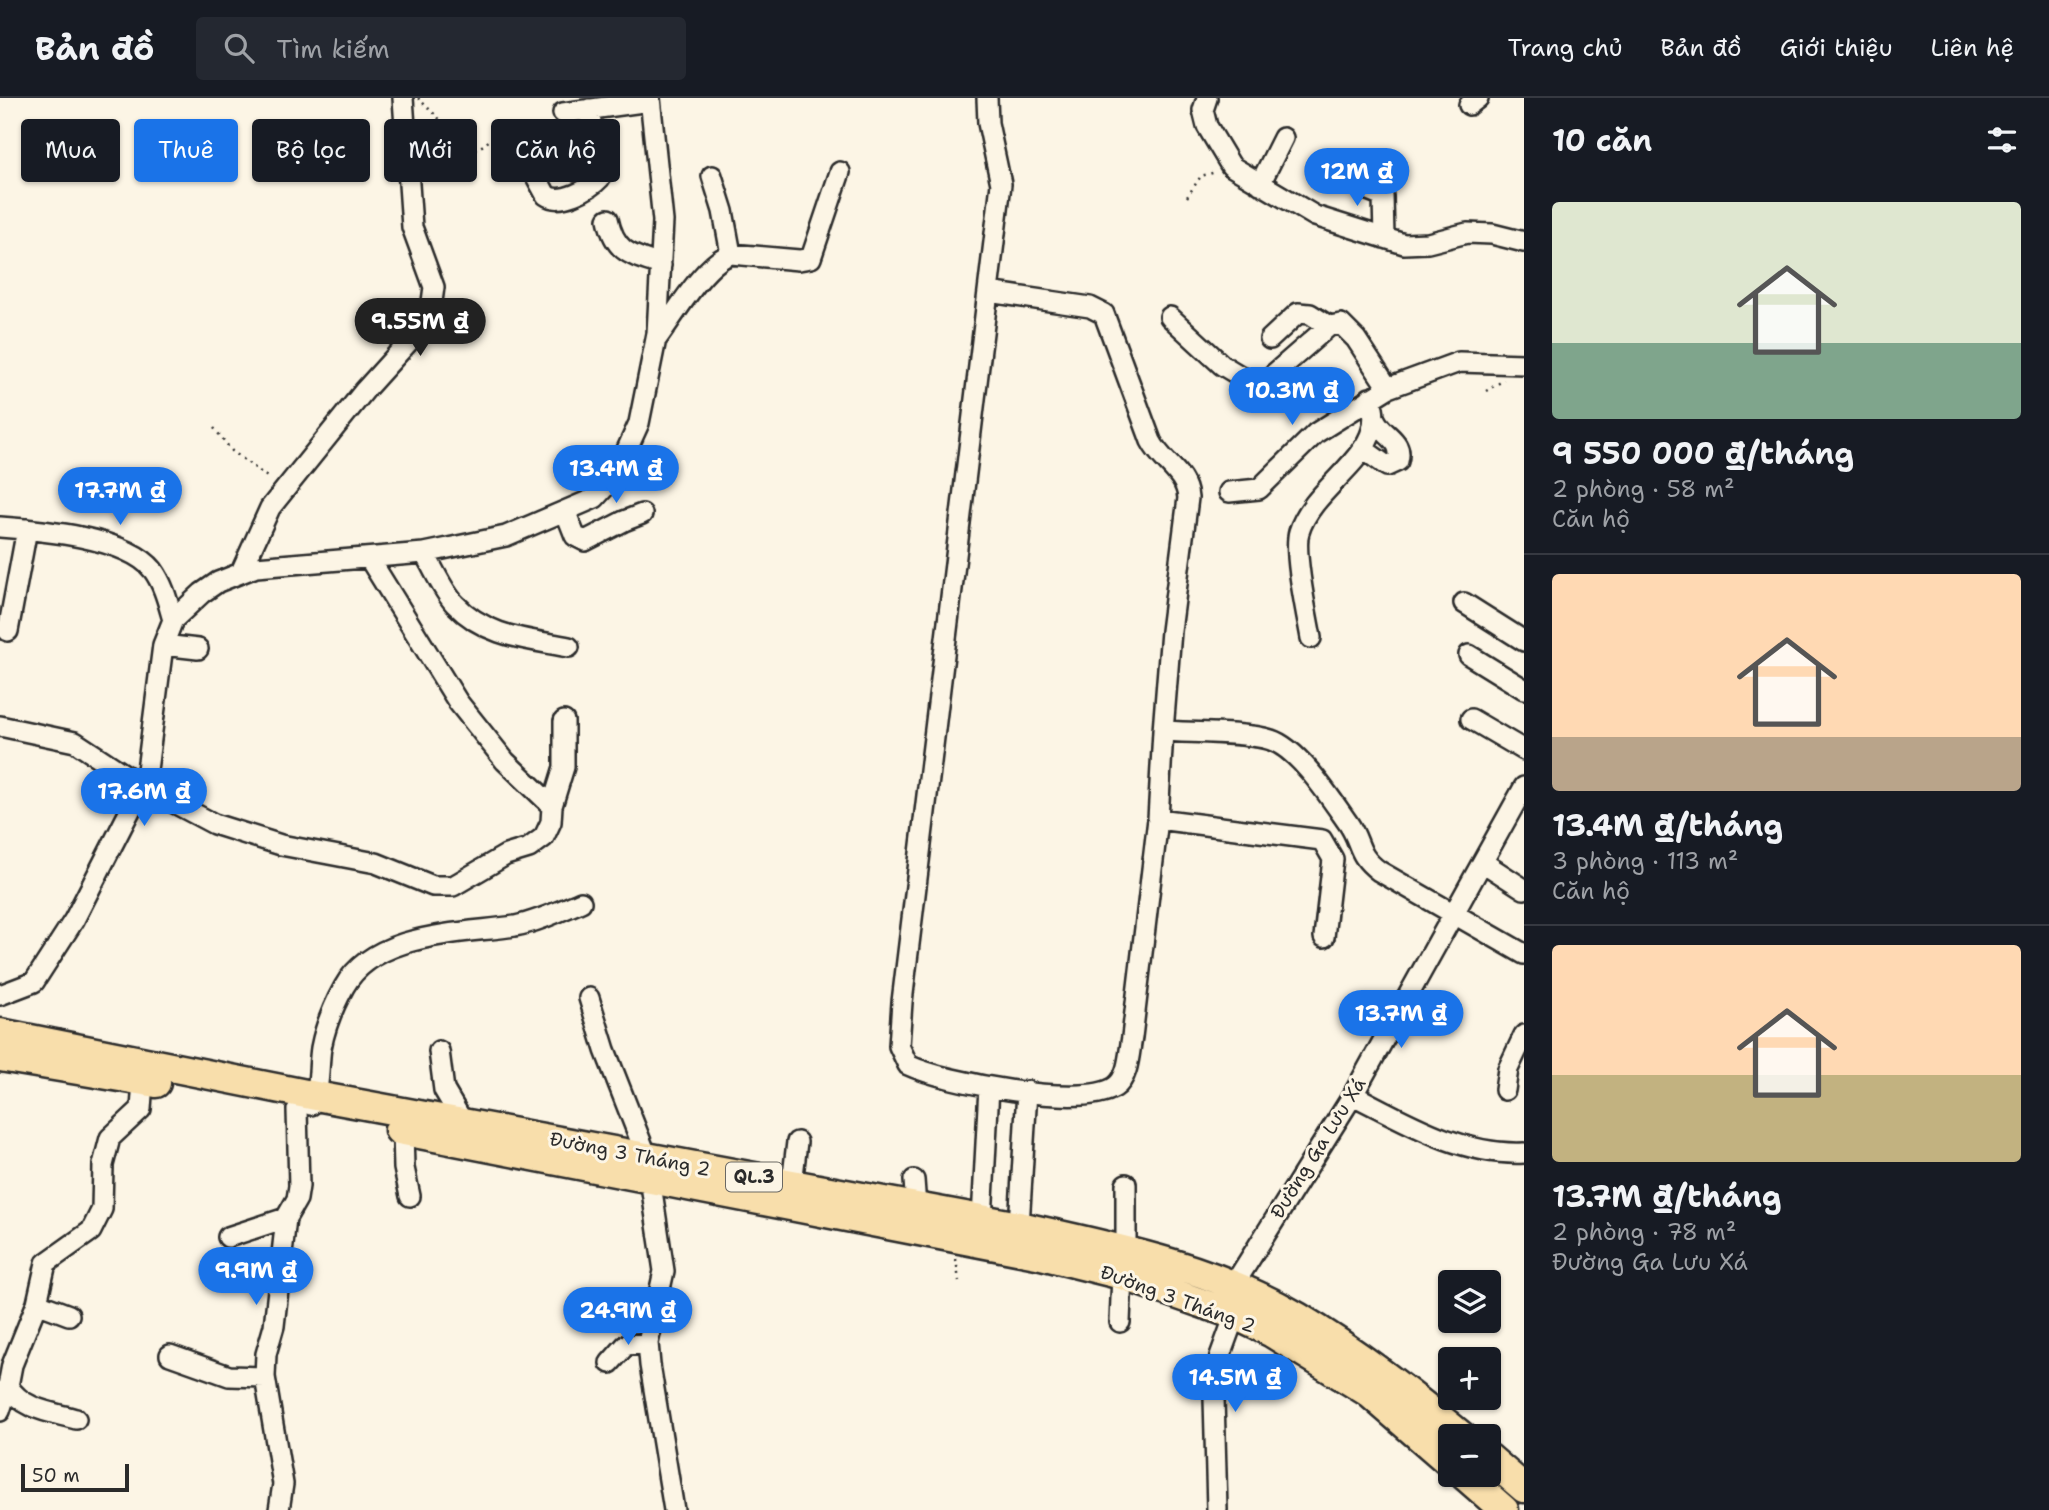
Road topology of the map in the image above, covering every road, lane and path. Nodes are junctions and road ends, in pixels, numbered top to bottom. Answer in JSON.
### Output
{"nodes":[{"id":1,"x":403,"y":98,"type":"edge"},
{"id":2,"x":418,"y":98,"type":"edge"},
{"id":3,"x":987,"y":98,"type":"edge"},
{"id":4,"x":1207,"y":98,"type":"edge"},
{"id":5,"x":650,"y":99,"type":"edge"},
{"id":6,"x":589,"y":109,"type":"junction"},
{"id":7,"x":563,"y":113,"type":"dead end"},
{"id":8,"x":591,"y":119,"type":"edge"},
{"id":9,"x":1283,"y":138,"type":"dead end"},
{"id":10,"x":491,"y":139,"type":"edge"},
{"id":11,"x":840,"y":172,"type":"dead end"},
{"id":12,"x":712,"y":176,"type":"dead end"},
{"id":13,"x":539,"y":182,"type":"edge"},
{"id":14,"x":597,"y":182,"type":"edge"},
{"id":15,"x":1256,"y":182,"type":"junction"},
{"id":16,"x":1368,"y":190,"type":"dead end"},
{"id":17,"x":1187,"y":197,"type":"dead end"},
{"id":18,"x":608,"y":219,"type":"dead end"},
{"id":19,"x":1384,"y":238,"type":"junction"},
{"id":20,"x":1524,"y":242,"type":"edge"},
{"id":21,"x":731,"y":254,"type":"junction"},
{"id":22,"x":661,"y":265,"type":"junction"},
{"id":23,"x":989,"y":292,"type":"junction"},
{"id":24,"x":1170,"y":317,"type":"dead end"},
{"id":25,"x":1329,"y":326,"type":"junction"},
{"id":26,"x":1270,"y":339,"type":"dead end"},
{"id":27,"x":656,"y":341,"type":"junction"},
{"id":28,"x":1524,"y":364,"type":"edge"},
{"id":29,"x":1388,"y":388,"type":"junction"},
{"id":30,"x":1370,"y":398,"type":"junction"},
{"id":31,"x":1375,"y":419,"type":"junction"},
{"id":32,"x":214,"y":428,"type":"dead end"},
{"id":33,"x":1363,"y":449,"type":"junction"},
{"id":34,"x":285,"y":489,"type":"junction"},
{"id":35,"x":1229,"y":492,"type":"dead end"},
{"id":36,"x":566,"y":513,"type":"junction"},
{"id":37,"x":642,"y":514,"type":"dead end"},
{"id":38,"x":0,"y":527,"type":"edge"},
{"id":39,"x":27,"y":529,"type":"junction"},
{"id":40,"x":424,"y":553,"type":"junction"},
{"id":41,"x":369,"y":558,"type":"junction"},
{"id":42,"x":241,"y":572,"type":"junction"},
{"id":43,"x":1464,"y":603,"type":"dead end"},
{"id":44,"x":173,"y":620,"type":"junction"},
{"id":45,"x":8,"y":631,"type":"dead end"},
{"id":46,"x":1311,"y":638,"type":"dead end"},
{"id":47,"x":1524,"y":641,"type":"edge"},
{"id":48,"x":163,"y":645,"type":"junction"},
{"id":49,"x":569,"y":647,"type":"dead end"},
{"id":50,"x":198,"y":649,"type":"dead end"},
{"id":51,"x":1469,"y":655,"type":"dead end"},
{"id":52,"x":1524,"y":689,"type":"edge"},
{"id":53,"x":1471,"y":719,"type":"dead end"},
{"id":54,"x":564,"y":721,"type":"dead end"},
{"id":55,"x":0,"y":726,"type":"edge"},
{"id":56,"x":1163,"y":731,"type":"junction"},
{"id":57,"x":1524,"y":750,"type":"edge"},
{"id":58,"x":142,"y":786,"type":"junction"},
{"id":59,"x":1524,"y":787,"type":"edge"},
{"id":60,"x":552,"y":806,"type":"junction"},
{"id":61,"x":1158,"y":819,"type":"junction"},
{"id":62,"x":1359,"y":848,"type":"junction"},
{"id":63,"x":1333,"y":859,"type":"junction"},
{"id":64,"x":1484,"y":863,"type":"junction"},
{"id":65,"x":1524,"y":889,"type":"edge"},
{"id":66,"x":581,"y":902,"type":"dead end"},
{"id":67,"x":1454,"y":915,"type":"junction"},
{"id":68,"x":1324,"y":937,"type":"dead end"},
{"id":69,"x":1524,"y":954,"type":"edge"},
{"id":70,"x":0,"y":995,"type":"edge"},
{"id":71,"x":589,"y":998,"type":"dead end"},
{"id":72,"x":0,"y":1033,"type":"edge"},
{"id":73,"x":1524,"y":1035,"type":"edge"},
{"id":74,"x":439,"y":1051,"type":"dead end"},
{"id":75,"x":0,"y":1057,"type":"edge"},
{"id":76,"x":143,"y":1081,"type":"junction"},
{"id":77,"x":989,"y":1087,"type":"junction"},
{"id":78,"x":1505,"y":1090,"type":"dead end"},
{"id":79,"x":1027,"y":1091,"type":"junction"},
{"id":80,"x":1353,"y":1095,"type":"junction"},
{"id":81,"x":307,"y":1106,"type":"junction"},
{"id":82,"x":463,"y":1122,"type":"junction"},
{"id":83,"x":403,"y":1131,"type":"junction"},
{"id":84,"x":797,"y":1142,"type":"dead end"},
{"id":85,"x":1524,"y":1153,"type":"edge"},
{"id":86,"x":649,"y":1168,"type":"junction"},
{"id":87,"x":792,"y":1184,"type":"junction"},
{"id":88,"x":1126,"y":1184,"type":"dead end"},
{"id":89,"x":410,"y":1196,"type":"dead end"},
{"id":90,"x":286,"y":1218,"type":"junction"},
{"id":91,"x":982,"y":1219,"type":"junction"},
{"id":92,"x":1019,"y":1226,"type":"junction"},
{"id":93,"x":228,"y":1237,"type":"dead end"},
{"id":94,"x":1124,"y":1262,"type":"junction"},
{"id":95,"x":1240,"y":1299,"type":"junction"},
{"id":96,"x":37,"y":1303,"type":"junction"},
{"id":97,"x":69,"y":1315,"type":"dead end"},
{"id":98,"x":1120,"y":1322,"type":"dead end"},
{"id":99,"x":648,"y":1343,"type":"junction"},
{"id":100,"x":170,"y":1355,"type":"dead end"},
{"id":101,"x":610,"y":1363,"type":"dead end"},
{"id":102,"x":265,"y":1377,"type":"junction"},
{"id":103,"x":8,"y":1386,"type":"junction"},
{"id":104,"x":0,"y":1411,"type":"edge"},
{"id":105,"x":76,"y":1419,"type":"dead end"},
{"id":106,"x":1447,"y":1424,"type":"edge"},
{"id":107,"x":1438,"y":1453,"type":"edge"},
{"id":108,"x":1501,"y":1468,"type":"edge"},
{"id":109,"x":1478,"y":1487,"type":"edge"},
{"id":110,"x":1524,"y":1488,"type":"edge"},
{"id":111,"x":279,"y":1510,"type":"edge"},
{"id":112,"x":674,"y":1510,"type":"edge"},
{"id":113,"x":1217,"y":1510,"type":"edge"},
{"id":114,"x":1504,"y":1510,"type":"edge"}],
"edges":[{"from":1,"to":34,"type":"street"},
{"from":2,"to":10,"type":"path"},
{"from":3,"to":23,"type":"street"},
{"from":4,"to":15,"type":"street"},
{"from":5,"to":6,"type":"street"},
{"from":5,"to":22,"type":"street"},
{"from":6,"to":7,"type":"street"},
{"from":6,"to":8,"type":"street"},
{"from":9,"to":15,"type":"street"},
{"from":11,"to":21,"type":"street"},
{"from":12,"to":21,"type":"street"},
{"from":13,"to":14,"type":"street"},
{"from":15,"to":17,"type":"path"},
{"from":15,"to":19,"type":"street"},
{"from":16,"to":19,"type":"street"},
{"from":18,"to":22,"type":"street"},
{"from":19,"to":20,"type":"street"},
{"from":21,"to":27,"type":"street"},
{"from":22,"to":27,"type":"street"},
{"from":23,"to":56,"type":"street"},
{"from":23,"to":77,"type":"street"},
{"from":24,"to":25,"type":"street"},
{"from":25,"to":26,"type":"street"},
{"from":25,"to":29,"type":"street"},
{"from":27,"to":36,"type":"street"},
{"from":28,"to":29,"type":"street"},
{"from":29,"to":30,"type":"street"},
{"from":30,"to":31,"type":"street"},
{"from":30,"to":35,"type":"street"},
{"from":31,"to":33,"type":"street"},
{"from":31,"to":33,"type":"street"},
{"from":32,"to":34,"type":"path"},
{"from":33,"to":46,"type":"street"},
{"from":34,"to":42,"type":"street"},
{"from":36,"to":37,"type":"street"},
{"from":36,"to":40,"type":"street"},
{"from":38,"to":39,"type":"street"},
{"from":39,"to":44,"type":"street"},
{"from":39,"to":45,"type":"street"},
{"from":40,"to":41,"type":"street"},
{"from":40,"to":49,"type":"street"},
{"from":41,"to":42,"type":"street"},
{"from":41,"to":60,"type":"street"},
{"from":42,"to":44,"type":"street"},
{"from":43,"to":47,"type":"street"},
{"from":44,"to":48,"type":"street"},
{"from":48,"to":50,"type":"street"},
{"from":48,"to":58,"type":"street"},
{"from":51,"to":52,"type":"street"},
{"from":53,"to":57,"type":"street"},
{"from":54,"to":60,"type":"street"},
{"from":55,"to":58,"type":"street"},
{"from":56,"to":61,"type":"street"},
{"from":56,"to":62,"type":"street"},
{"from":58,"to":60,"type":"street"},
{"from":58,"to":70,"type":"street"},
{"from":59,"to":64,"type":"street","name":"Đường Ga Lưu Xá"},
{"from":61,"to":63,"type":"street"},
{"from":61,"to":79,"type":"street"},
{"from":62,"to":63,"type":"street"},
{"from":62,"to":67,"type":"street"},
{"from":63,"to":68,"type":"street"},
{"from":64,"to":65,"type":"street"},
{"from":64,"to":67,"type":"street","name":"Đường Ga Lưu Xá"},
{"from":66,"to":81,"type":"street"},
{"from":67,"to":69,"type":"street"},
{"from":67,"to":80,"type":"street","name":"Đường Ga Lưu Xá"},
{"from":71,"to":86,"type":"street"},
{"from":72,"to":81,"type":"highway","name":"Đường 3 Tháng 2","number":"QL.3"},
{"from":73,"to":78,"type":"street"},
{"from":74,"to":82,"type":"street"},
{"from":75,"to":76,"type":"highway","name":"Đường 3 Tháng 2","number":"QL.3"},
{"from":76,"to":81,"type":"highway","name":"Đường 3 Tháng 2","number":"QL.3"},
{"from":76,"to":96,"type":"street"},
{"from":77,"to":79,"type":"street"},
{"from":77,"to":91,"type":"street"},
{"from":79,"to":92,"type":"street"},
{"from":80,"to":85,"type":"street"},
{"from":80,"to":95,"type":"street","name":"Đường Ga Lưu Xá"},
{"from":81,"to":82,"type":"highway","name":"Đường 3 Tháng 2","number":"QL.3"},
{"from":81,"to":83,"type":"highway","name":"Đường 3 Tháng 2","number":"QL.3"},
{"from":81,"to":90,"type":"street"},
{"from":82,"to":86,"type":"highway","name":"Đường 3 Tháng 2","number":"QL.3"},
{"from":83,"to":86,"type":"highway","name":"Đường 3 Tháng 2","number":"QL.3"},
{"from":83,"to":89,"type":"street"},
{"from":84,"to":87,"type":"street"},
{"from":86,"to":87,"type":"highway","name":"Đường 3 Tháng 2","number":"QL.3"},
{"from":86,"to":94,"type":"highway","name":"Đường 3 Tháng 2","number":"QL.3"},
{"from":86,"to":99,"type":"street"},
{"from":87,"to":91,"type":"highway","name":"Đường 3 Tháng 2","number":"QL.3"},
{"from":88,"to":94,"type":"street"},
{"from":90,"to":93,"type":"street"},
{"from":90,"to":102,"type":"street"},
{"from":91,"to":92,"type":"highway","name":"Đường 3 Tháng 2","number":"QL.3"},
{"from":92,"to":94,"type":"highway","name":"Đường 3 Tháng 2","number":"QL.3"},
{"from":94,"to":95,"type":"highway","name":"Đường 3 Tháng 2","number":"QL.3"},
{"from":94,"to":98,"type":"street"},
{"from":95,"to":106,"type":"highway","name":"Đường 3 Tháng 2","number":"QL.3"},
{"from":95,"to":107,"type":"highway","name":"Đường 3 Tháng 2","number":"QL.3"},
{"from":95,"to":113,"type":"street","name":"Đường Ga Lưu Xá"},
{"from":96,"to":97,"type":"street"},
{"from":96,"to":103,"type":"street"},
{"from":99,"to":101,"type":"street"},
{"from":99,"to":112,"type":"street"},
{"from":100,"to":102,"type":"street"},
{"from":102,"to":111,"type":"street"},
{"from":103,"to":104,"type":"street"},
{"from":103,"to":105,"type":"street"},
{"from":108,"to":110,"type":"highway"},
{"from":109,"to":114,"type":"highway"}]}
